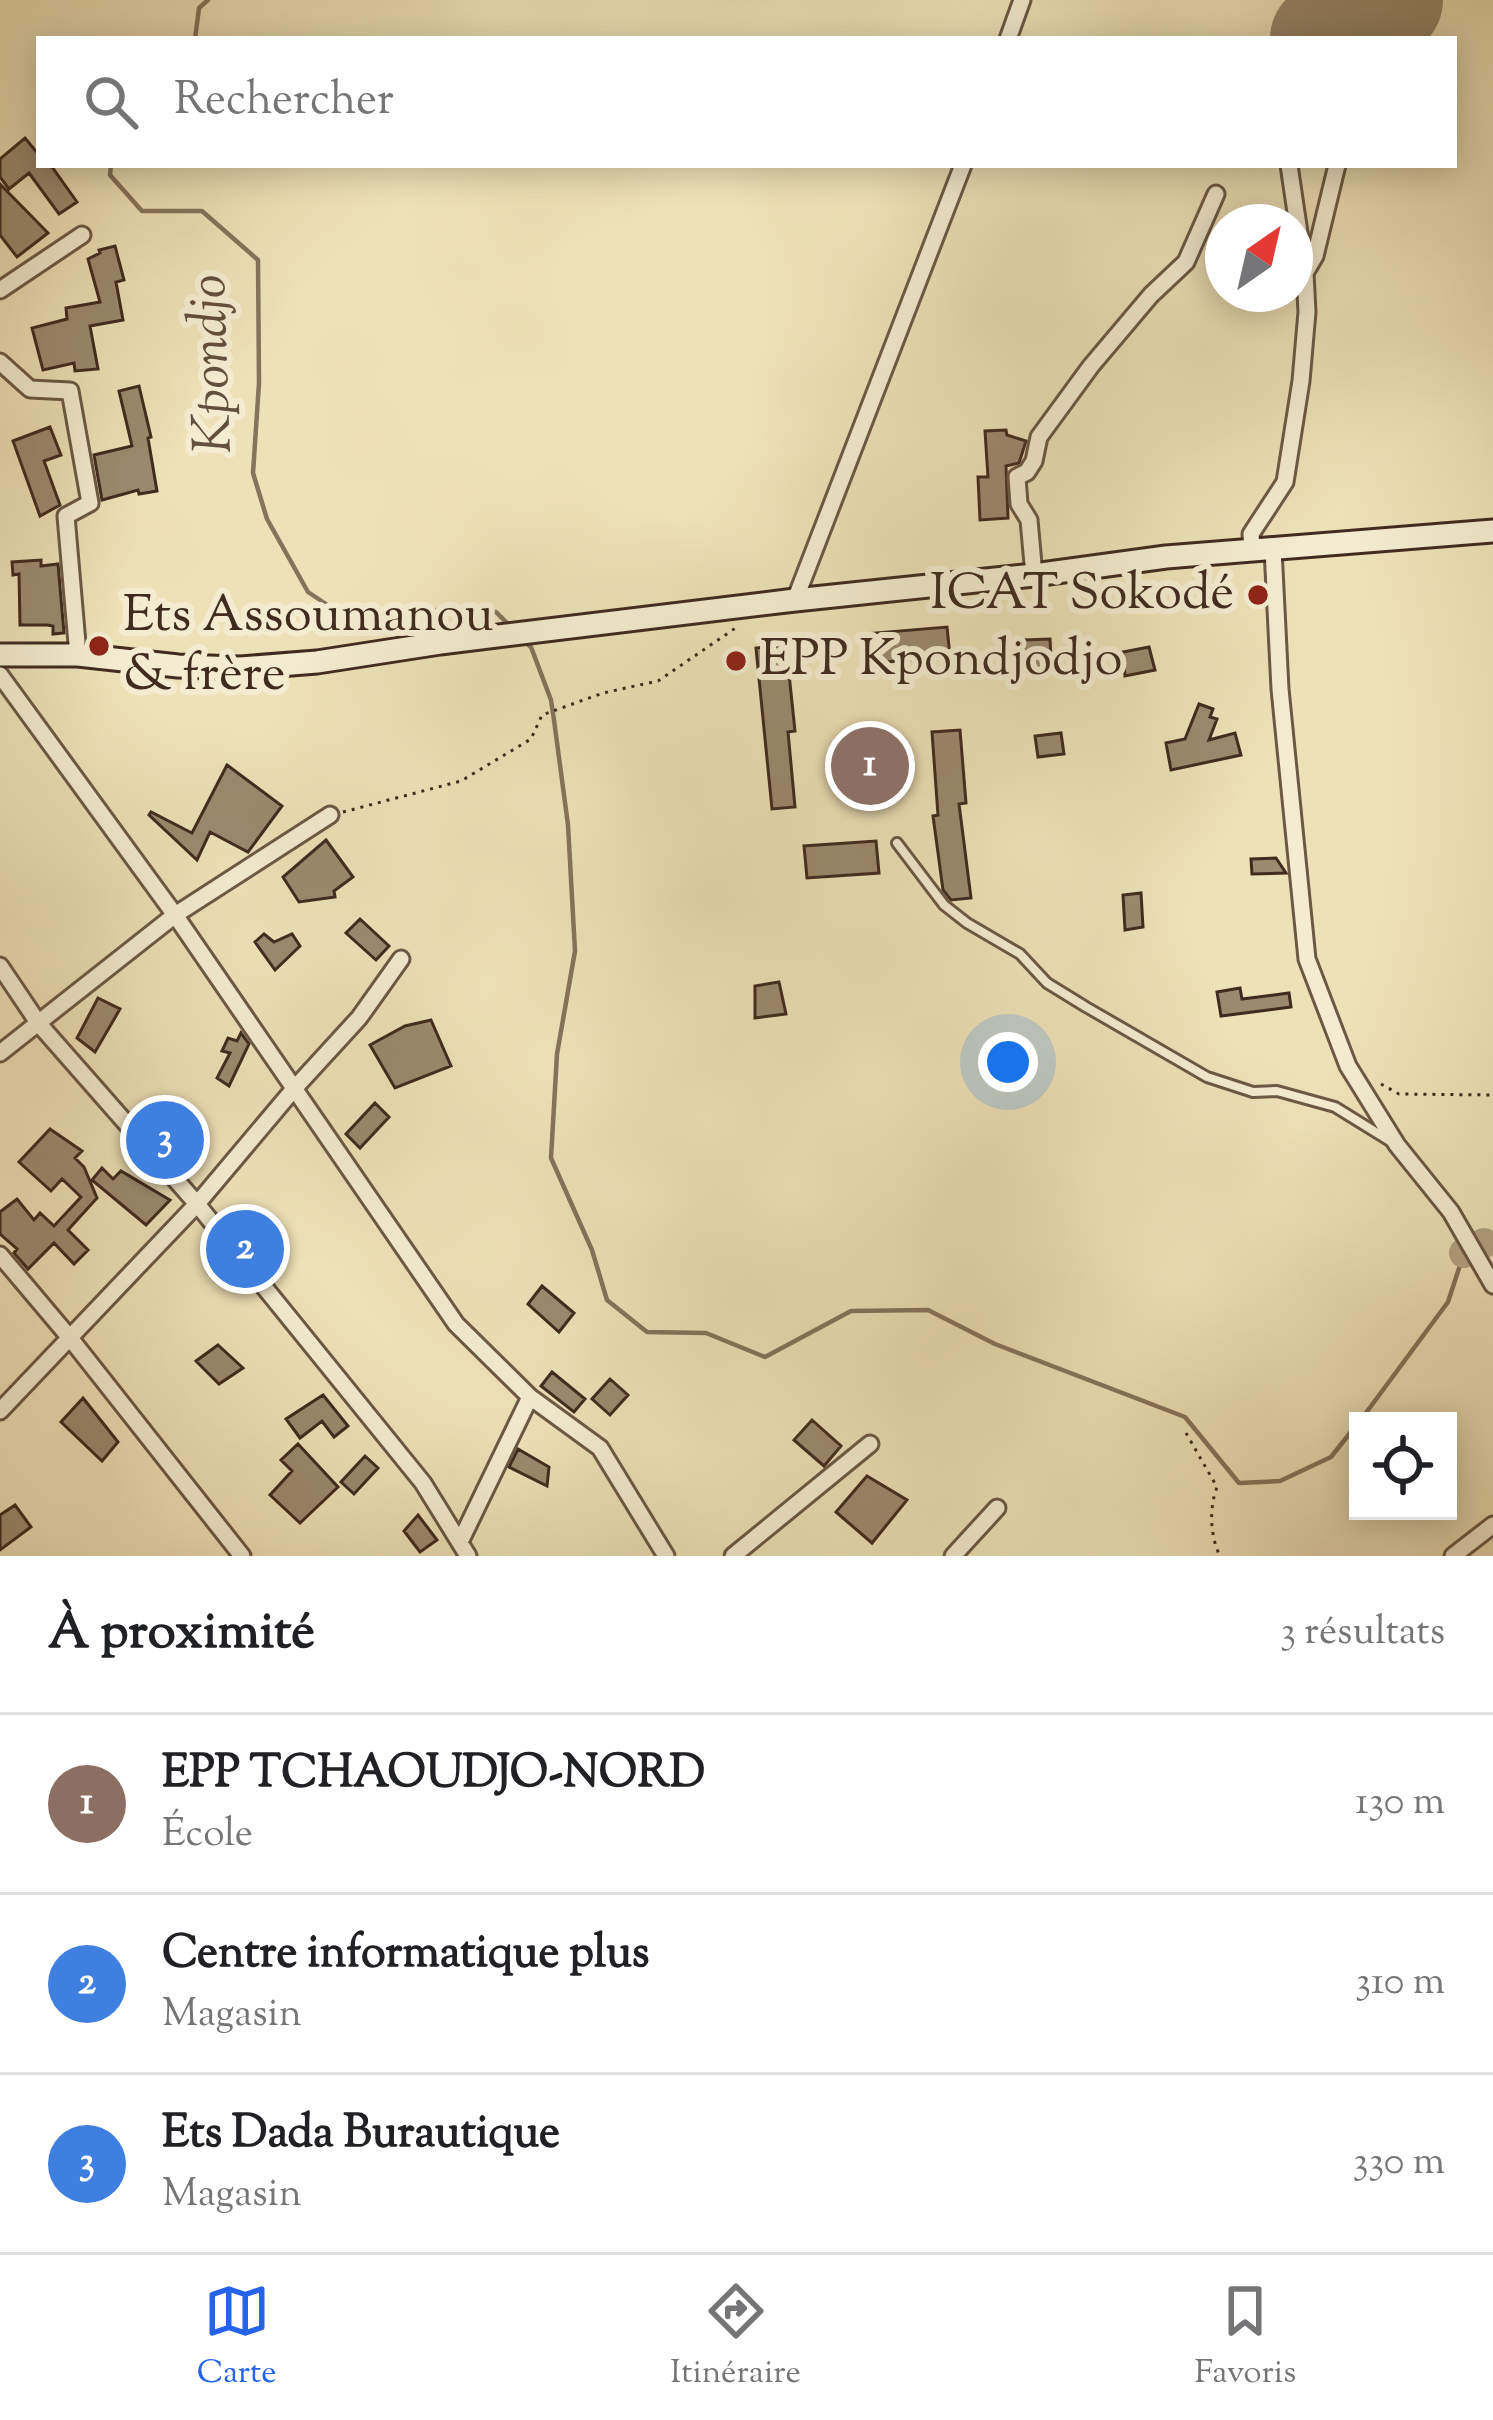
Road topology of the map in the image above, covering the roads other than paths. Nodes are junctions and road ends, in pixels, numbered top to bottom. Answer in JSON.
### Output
{"nodes":[{"id":1,"x":1022,"y":0,"type":"edge"},
{"id":2,"x":1009,"y":36,"type":"edge"},
{"id":3,"x":1289,"y":168,"type":"edge"},
{"id":4,"x":1336,"y":168,"type":"edge"},
{"id":5,"x":962,"y":169,"type":"edge"},
{"id":6,"x":1216,"y":194,"type":"dead end"},
{"id":7,"x":1295,"y":204,"type":"edge"},
{"id":8,"x":82,"y":235,"type":"dead end"},
{"id":9,"x":1313,"y":259,"type":"edge"},
{"id":10,"x":0,"y":290,"type":"edge"},
{"id":11,"x":1307,"y":312,"type":"edge"},
{"id":12,"x":0,"y":362,"type":"edge"},
{"id":13,"x":1493,"y":531,"type":"edge"},
{"id":14,"x":1263,"y":549,"type":"junction"},
{"id":15,"x":1034,"y":575,"type":"junction"},
{"id":16,"x":795,"y":600,"type":"junction"},
{"id":17,"x":0,"y":655,"type":"edge"},
{"id":18,"x":78,"y":655,"type":"junction"},
{"id":19,"x":0,"y":675,"type":"edge"},
{"id":20,"x":330,"y":815,"type":"road end"},
{"id":21,"x":897,"y":843,"type":"dead end"},
{"id":22,"x":175,"y":915,"type":"junction"},
{"id":23,"x":401,"y":959,"type":"dead end"},
{"id":24,"x":0,"y":966,"type":"edge"},
{"id":25,"x":39,"y":1024,"type":"junction"},
{"id":26,"x":0,"y":1053,"type":"edge"},
{"id":27,"x":293,"y":1090,"type":"junction"},
{"id":28,"x":1397,"y":1145,"type":"junction"},
{"id":29,"x":197,"y":1204,"type":"junction"},
{"id":30,"x":0,"y":1255,"type":"edge"},
{"id":31,"x":1493,"y":1285,"type":"edge"},
{"id":32,"x":70,"y":1338,"type":"junction"},
{"id":33,"x":530,"y":1397,"type":"junction"},
{"id":34,"x":0,"y":1411,"type":"edge"},
{"id":35,"x":870,"y":1444,"type":"dead end"},
{"id":36,"x":997,"y":1508,"type":"dead end"},
{"id":37,"x":1493,"y":1525,"type":"edge"},
{"id":38,"x":464,"y":1549,"type":"edge"},
{"id":39,"x":242,"y":1556,"type":"edge"},
{"id":40,"x":666,"y":1556,"type":"edge"},
{"id":41,"x":733,"y":1556,"type":"edge"},
{"id":42,"x":953,"y":1556,"type":"edge"},
{"id":43,"x":1453,"y":1556,"type":"edge"}],
"edges":[{"from":1,"to":2,"type":"street"},
{"from":3,"to":7,"type":"street"},
{"from":4,"to":9,"type":"street"},
{"from":5,"to":16,"type":"street"},
{"from":6,"to":15,"type":"street"},
{"from":8,"to":10,"type":"street"},
{"from":11,"to":14,"type":"street"},
{"from":12,"to":18,"type":"street"},
{"from":13,"to":14,"type":"main road"},
{"from":14,"to":15,"type":"main road"},
{"from":14,"to":28,"type":"street"},
{"from":15,"to":16,"type":"main road"},
{"from":16,"to":18,"type":"main road"},
{"from":17,"to":18,"type":"main road"},
{"from":19,"to":22,"type":"street"},
{"from":20,"to":22,"type":"street"},
{"from":21,"to":28,"type":"lane"},
{"from":22,"to":25,"type":"street"},
{"from":22,"to":27,"type":"street"},
{"from":23,"to":27,"type":"street"},
{"from":24,"to":25,"type":"street"},
{"from":25,"to":26,"type":"street"},
{"from":25,"to":29,"type":"street"},
{"from":27,"to":29,"type":"street"},
{"from":27,"to":33,"type":"street"},
{"from":28,"to":31,"type":"street"},
{"from":29,"to":32,"type":"street"},
{"from":29,"to":38,"type":"street"},
{"from":30,"to":32,"type":"street"},
{"from":32,"to":34,"type":"street"},
{"from":32,"to":39,"type":"street"},
{"from":33,"to":38,"type":"street"},
{"from":33,"to":40,"type":"street"},
{"from":35,"to":41,"type":"street"},
{"from":36,"to":42,"type":"street"},
{"from":37,"to":43,"type":"street"}]}
